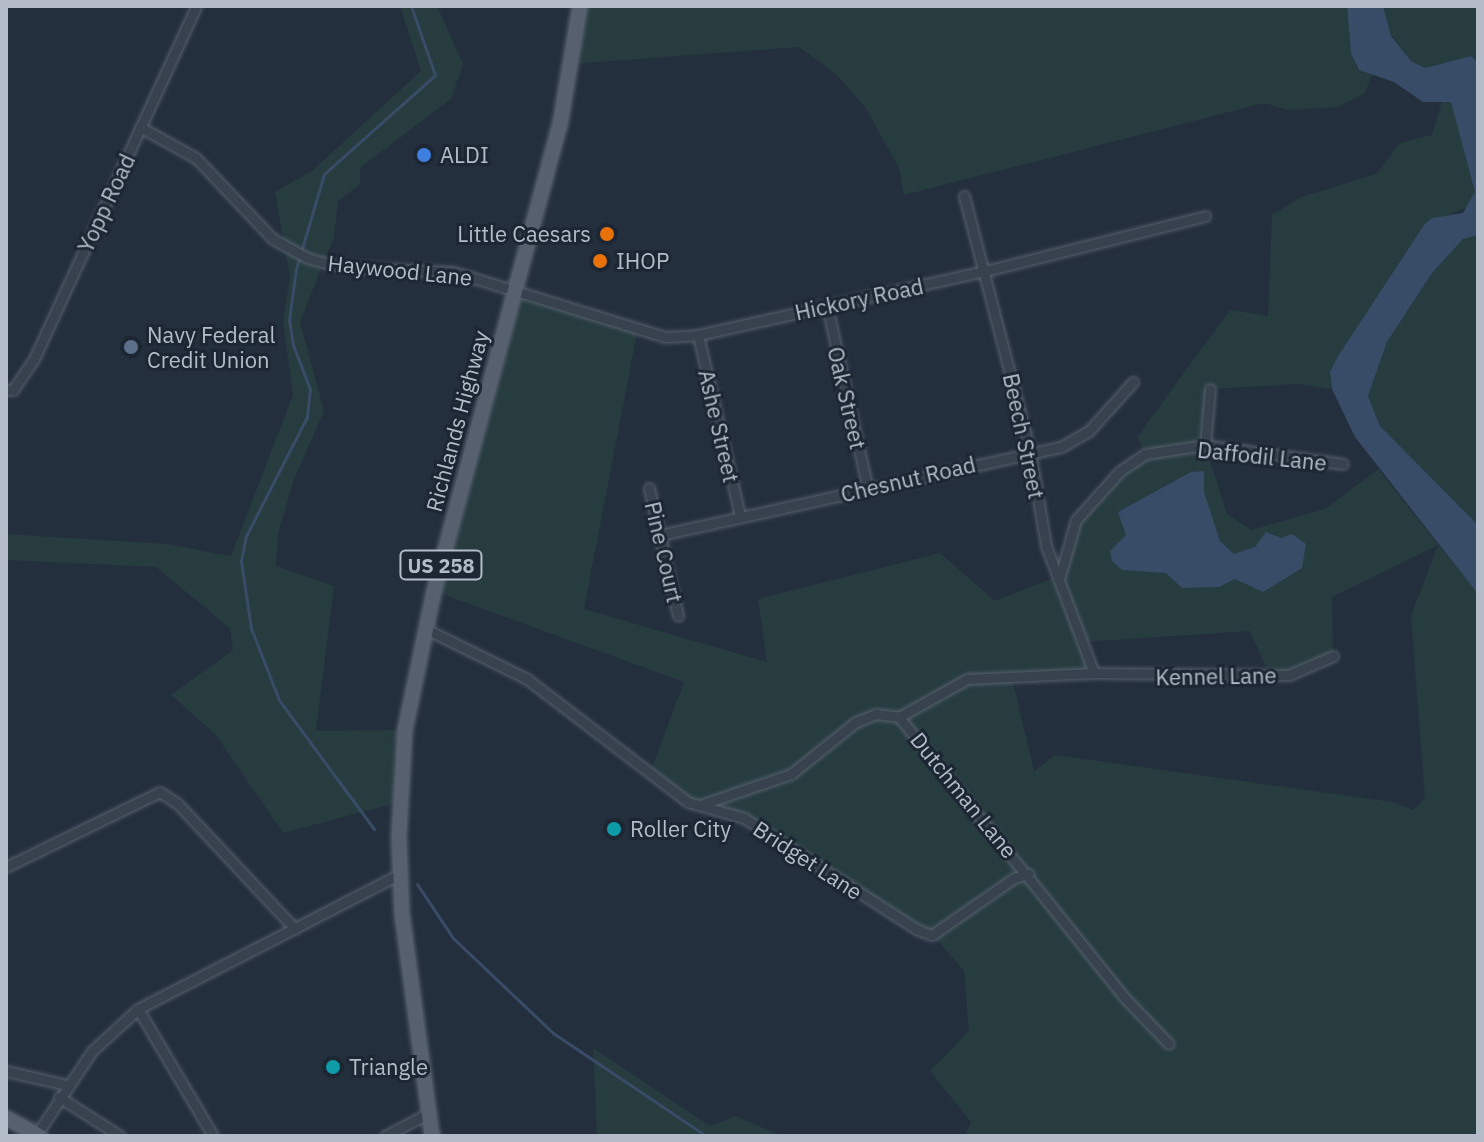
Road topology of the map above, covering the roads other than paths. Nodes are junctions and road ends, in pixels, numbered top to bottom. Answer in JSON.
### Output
{"nodes":[{"id":1,"x":196,"y":6,"type":"edge"},
{"id":2,"x":580,"y":6,"type":"edge"},
{"id":3,"x":140,"y":127,"type":"junction"},
{"id":4,"x":964,"y":196,"type":"dead end"},
{"id":5,"x":1205,"y":216,"type":"dead end"},
{"id":6,"x":985,"y":271,"type":"junction"},
{"id":7,"x":515,"y":287,"type":"junction"},
{"id":8,"x":827,"y":306,"type":"junction"},
{"id":9,"x":698,"y":335,"type":"junction"},
{"id":10,"x":1133,"y":382,"type":"dead end"},
{"id":11,"x":1210,"y":389,"type":"dead end"},
{"id":12,"x":6,"y":390,"type":"edge"},
{"id":13,"x":1205,"y":445,"type":"junction"},
{"id":14,"x":1030,"y":451,"type":"junction"},
{"id":15,"x":1343,"y":464,"type":"dead end"},
{"id":16,"x":649,"y":488,"type":"dead end"},
{"id":17,"x":868,"y":489,"type":"junction"},
{"id":18,"x":740,"y":516,"type":"junction"},
{"id":19,"x":660,"y":535,"type":"junction"},
{"id":20,"x":1060,"y":576,"type":"junction"},
{"id":21,"x":678,"y":616,"type":"dead end"},
{"id":22,"x":424,"y":628,"type":"junction"},
{"id":23,"x":1333,"y":656,"type":"dead end"},
{"id":24,"x":1094,"y":673,"type":"junction"},
{"id":25,"x":899,"y":717,"type":"junction"},
{"id":26,"x":703,"y":804,"type":"junction"},
{"id":27,"x":6,"y":867,"type":"edge"},
{"id":28,"x":400,"y":874,"type":"junction"},
{"id":29,"x":1028,"y":874,"type":"junction"},
{"id":30,"x":295,"y":929,"type":"junction"},
{"id":31,"x":138,"y":1009,"type":"junction"},
{"id":32,"x":1169,"y":1044,"type":"dead end"},
{"id":33,"x":6,"y":1071,"type":"edge"},
{"id":34,"x":67,"y":1085,"type":"junction"},
{"id":35,"x":59,"y":1097,"type":"junction"},
{"id":36,"x":429,"y":1113,"type":"junction"},
{"id":37,"x":6,"y":1118,"type":"edge"},
{"id":38,"x":39,"y":1135,"type":"edge"},
{"id":39,"x":120,"y":1136,"type":"edge"},
{"id":40,"x":213,"y":1136,"type":"edge"},
{"id":41,"x":385,"y":1136,"type":"edge"},
{"id":42,"x":432,"y":1136,"type":"edge"}],
"edges":[{"from":1,"to":3,"type":"street","name":"Yopp Road"},
{"from":2,"to":7,"type":"main road","name":"Richlands Highway","number":"US 258"},
{"from":3,"to":7,"type":"street","name":"Haywood Lane"},
{"from":3,"to":12,"type":"street","name":"Yopp Road"},
{"from":4,"to":6,"type":"street","name":"Beech Street"},
{"from":5,"to":6,"type":"street","name":"Hickory Road"},
{"from":6,"to":8,"type":"street","name":"Hickory Road"},
{"from":6,"to":14,"type":"street","name":"Beech Street"},
{"from":7,"to":9,"type":"street","name":"Hickory Road"},
{"from":7,"to":22,"type":"main road","name":"Richlands Highway","number":"US 258"},
{"from":8,"to":9,"type":"street","name":"Hickory Road"},
{"from":8,"to":17,"type":"street","name":"Oak Street"},
{"from":9,"to":18,"type":"street","name":"Ashe Street"},
{"from":10,"to":14,"type":"street","name":"Chesnut Road"},
{"from":11,"to":13,"type":"street"},
{"from":13,"to":15,"type":"street","name":"Daffodil Lane"},
{"from":13,"to":20,"type":"street","name":"Daffodil Lane"},
{"from":14,"to":17,"type":"street","name":"Chesnut Road"},
{"from":14,"to":20,"type":"street","name":"Beech Street"},
{"from":16,"to":19,"type":"street","name":"Pine Court"},
{"from":17,"to":18,"type":"street","name":"Chesnut Road"},
{"from":18,"to":19,"type":"street","name":"Chesnut Road"},
{"from":19,"to":21,"type":"street","name":"Pine Court"},
{"from":20,"to":24,"type":"street","name":"Beech Street"},
{"from":22,"to":26,"type":"street","name":"Bridget Lane"},
{"from":22,"to":28,"type":"main road","name":"Richlands Highway","number":"US 258"},
{"from":23,"to":24,"type":"street","name":"Kennel Lane"},
{"from":24,"to":25,"type":"street","name":"Kennel Lane"},
{"from":25,"to":26,"type":"street","name":"Dutchman Lane"},
{"from":25,"to":29,"type":"street","name":"Dutchman Lane"},
{"from":26,"to":29,"type":"street","name":"Bridget Lane"},
{"from":27,"to":30,"type":"street"},
{"from":28,"to":30,"type":"street"},
{"from":28,"to":36,"type":"main road","name":"Richlands Highway","number":"US 258"},
{"from":29,"to":32,"type":"street","name":"Dutchman Lane"},
{"from":30,"to":31,"type":"street"},
{"from":31,"to":34,"type":"street"},
{"from":31,"to":40,"type":"street"},
{"from":33,"to":34,"type":"street"},
{"from":34,"to":35,"type":"street"},
{"from":35,"to":38,"type":"street"},
{"from":35,"to":39,"type":"street"},
{"from":36,"to":41,"type":"street"},
{"from":36,"to":42,"type":"main road","name":"Richlands Highway","number":"US 258"},
{"from":37,"to":38,"type":"main road"}]}
